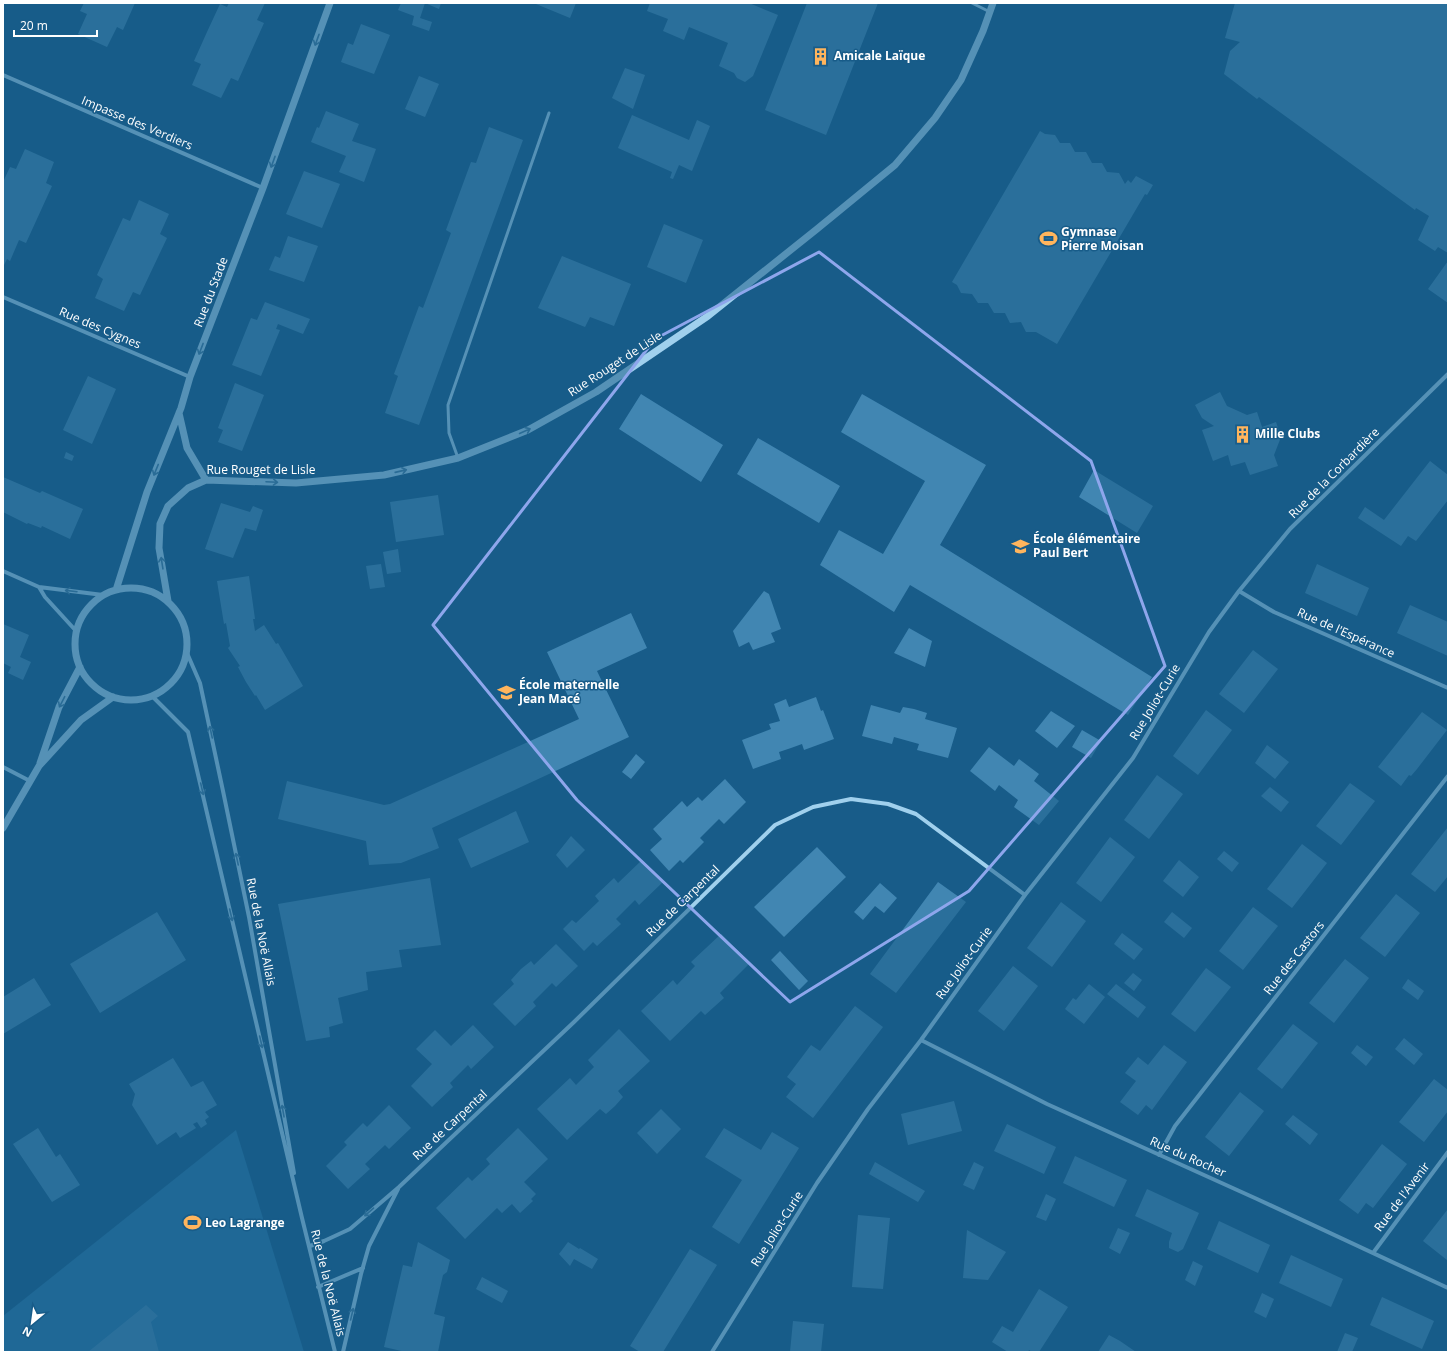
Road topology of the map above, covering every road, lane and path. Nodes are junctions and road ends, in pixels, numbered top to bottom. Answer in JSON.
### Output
{"nodes":[{"id":1,"x":330,"y":3,"type":"edge"},
{"id":2,"x":972,"y":3,"type":"edge"},
{"id":3,"x":993,"y":3,"type":"edge"},
{"id":4,"x":990,"y":12,"type":"junction"},
{"id":5,"x":3,"y":75,"type":"edge"},
{"id":6,"x":549,"y":113,"type":"dead end"},
{"id":7,"x":263,"y":188,"type":"junction"},
{"id":8,"x":3,"y":297,"type":"edge"},
{"id":9,"x":1448,"y":374,"type":"edge"},
{"id":10,"x":190,"y":378,"type":"junction"},
{"id":11,"x":179,"y":413,"type":"junction"},
{"id":12,"x":458,"y":458,"type":"junction"},
{"id":13,"x":206,"y":480,"type":"junction"},
{"id":14,"x":3,"y":571,"type":"edge"},
{"id":15,"x":39,"y":587,"type":"junction"},
{"id":16,"x":116,"y":590,"type":"junction"},
{"id":17,"x":1239,"y":591,"type":"junction"},
{"id":18,"x":103,"y":595,"type":"junction"},
{"id":19,"x":168,"y":601,"type":"junction"},
{"id":20,"x":76,"y":632,"type":"junction"},
{"id":21,"x":187,"y":653,"type":"junction"},
{"id":22,"x":80,"y":667,"type":"junction"},
{"id":23,"x":1448,"y":688,"type":"edge"},
{"id":24,"x":152,"y":696,"type":"junction"},
{"id":25,"x":114,"y":697,"type":"junction"},
{"id":26,"x":39,"y":766,"type":"junction"},
{"id":27,"x":3,"y":767,"type":"edge"},
{"id":28,"x":1448,"y":776,"type":"edge"},
{"id":29,"x":30,"y":781,"type":"junction"},
{"id":30,"x":3,"y":828,"type":"edge"},
{"id":31,"x":1025,"y":896,"type":"junction"},
{"id":32,"x":921,"y":1040,"type":"junction"},
{"id":33,"x":1448,"y":1152,"type":"edge"},
{"id":34,"x":1159,"y":1154,"type":"junction"},
{"id":35,"x":399,"y":1187,"type":"junction"},
{"id":36,"x":302,"y":1218,"type":"junction"},
{"id":37,"x":310,"y":1246,"type":"junction"},
{"id":38,"x":1373,"y":1253,"type":"junction"},
{"id":39,"x":363,"y":1268,"type":"junction"},
{"id":40,"x":318,"y":1287,"type":"junction"},
{"id":41,"x":1448,"y":1288,"type":"edge"},
{"id":42,"x":335,"y":1352,"type":"edge"},
{"id":43,"x":343,"y":1352,"type":"edge"},
{"id":44,"x":712,"y":1352,"type":"edge"}],
"edges":[{"from":1,"to":7,"type":"street","name":"Rue du Stade","one_way":true},
{"from":2,"to":4,"type":"lane"},
{"from":3,"to":4,"type":"street","name":"Rue Rouget de Lisle"},
{"from":12,"to":4,"type":"street","name":"Rue Rouget de Lisle","one_way":true},
{"from":5,"to":7,"type":"street","name":"Impasse des Verdiers"},
{"from":6,"to":12,"type":"lane"},
{"from":7,"to":10,"type":"street","name":"Rue du Stade","one_way":true},
{"from":8,"to":10,"type":"street","name":"Rue des Cygnes"},
{"from":9,"to":17,"type":"street","name":"Rue de la Corbardière"},
{"from":10,"to":11,"type":"street","name":"Rue du Stade"},
{"from":11,"to":13,"type":"street"},
{"from":11,"to":16,"type":"street","name":"Rue du Stade","one_way":true},
{"from":13,"to":12,"type":"street","name":"Rue Rouget de Lisle","one_way":true},
{"from":19,"to":13,"type":"street","name":"Rue Rouget de Lisle","one_way":true},
{"from":14,"to":15,"type":"street"},
{"from":18,"to":15,"type":"street","one_way":true},
{"from":15,"to":20,"type":"street"},
{"from":16,"to":18,"type":"street"},
{"from":16,"to":19,"type":"street"},
{"from":17,"to":23,"type":"street","name":"Rue de l'Espérance"},
{"from":17,"to":31,"type":"street","name":"Rue Joliot-Curie"},
{"from":18,"to":20,"type":"street"},
{"from":19,"to":21,"type":"street"},
{"from":20,"to":22,"type":"street"},
{"from":21,"to":24,"type":"street"},
{"from":36,"to":21,"type":"street","name":"Rue de la Noë Allais","one_way":true},
{"from":22,"to":25,"type":"street"},
{"from":22,"to":26,"type":"street","one_way":true},
{"from":24,"to":25,"type":"street"},
{"from":24,"to":36,"type":"street","name":"Rue de la Noë Allais","one_way":true},
{"from":25,"to":26,"type":"street"},
{"from":26,"to":29,"type":"street"},
{"from":27,"to":29,"type":"street"},
{"from":28,"to":34,"type":"street","name":"Rue des Castors"},
{"from":29,"to":30,"type":"street"},
{"from":31,"to":32,"type":"street","name":"Rue Joliot-Curie"},
{"from":31,"to":35,"type":"street","name":"Rue de Carpental"},
{"from":32,"to":34,"type":"street","name":"Rue du Rocher"},
{"from":32,"to":44,"type":"street","name":"Rue Joliot-Curie"},
{"from":33,"to":38,"type":"street","name":"Rue de l'Avenir"},
{"from":34,"to":38,"type":"street","name":"Rue du Rocher"},
{"from":35,"to":37,"type":"street","name":"Rue de Carpental","one_way":true},
{"from":35,"to":39,"type":"street","name":"Rue de Carpental"},
{"from":36,"to":37,"type":"street","name":"Rue de la Noë Allais"},
{"from":37,"to":40,"type":"street","name":"Rue de la Noë Allais"},
{"from":38,"to":41,"type":"street","name":"Rue du Rocher"},
{"from":39,"to":40,"type":"street"},
{"from":43,"to":39,"type":"street","name":"Rue de Carpental","one_way":true},
{"from":40,"to":42,"type":"street","name":"Rue de la Noë Allais"}]}
